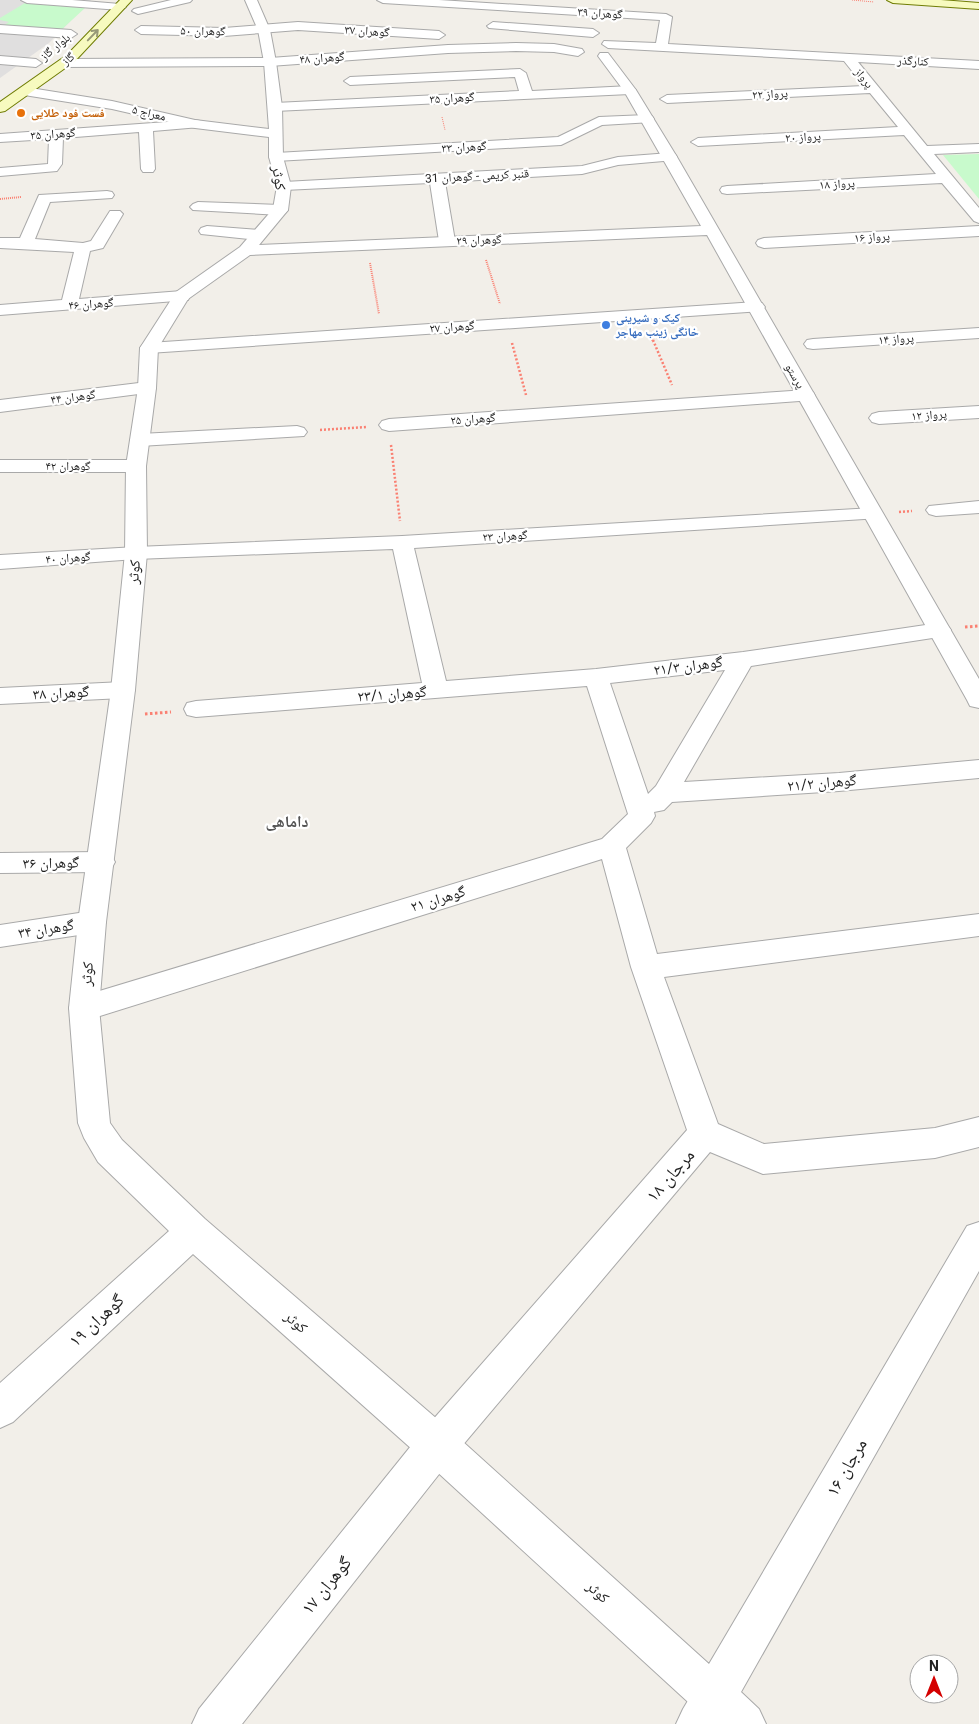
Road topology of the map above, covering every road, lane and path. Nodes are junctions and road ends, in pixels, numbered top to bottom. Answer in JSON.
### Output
{"nodes":[{"id":1,"x":27,"y":0,"type":"edge"},
{"id":2,"x":186,"y":0,"type":"edge"},
{"id":3,"x":252,"y":0,"type":"edge"},
{"id":4,"x":383,"y":0,"type":"edge"},
{"id":5,"x":893,"y":0,"type":"edge"},
{"id":6,"x":402,"y":1,"type":"edge"},
{"id":7,"x":103,"y":3,"type":"edge"},
{"id":8,"x":123,"y":4,"type":"edge"},
{"id":9,"x":979,"y":6,"type":"edge"},
{"id":10,"x":138,"y":11,"type":"dead end"},
{"id":11,"x":493,"y":26,"type":"dead end"},
{"id":12,"x":79,"y":27,"type":"junction"},
{"id":13,"x":0,"y":29,"type":"edge"},
{"id":14,"x":141,"y":30,"type":"dead end"},
{"id":15,"x":264,"y":30,"type":"junction"},
{"id":16,"x":548,"y":30,"type":"junction"},
{"id":17,"x":380,"y":32,"type":"junction"},
{"id":18,"x":461,"y":36,"type":"dead end"},
{"id":19,"x":586,"y":43,"type":"junction"},
{"id":20,"x":554,"y":44,"type":"junction"},
{"id":21,"x":57,"y":46,"type":"dead end"},
{"id":22,"x":516,"y":47,"type":"junction"},
{"id":23,"x":662,"y":47,"type":"junction"},
{"id":24,"x":610,"y":51,"type":"junction"},
{"id":25,"x":848,"y":58,"type":"junction"},
{"id":26,"x":0,"y":60,"type":"edge"},
{"id":27,"x":39,"y":61,"type":"joint"},
{"id":28,"x":65,"y":62,"type":"junction"},
{"id":29,"x":270,"y":62,"type":"junction"},
{"id":30,"x":979,"y":64,"type":"edge"},
{"id":31,"x":22,"y":73,"type":"dead end"},
{"id":32,"x":350,"y":81,"type":"dead end"},
{"id":33,"x":873,"y":89,"type":"junction"},
{"id":34,"x":630,"y":90,"type":"junction"},
{"id":35,"x":24,"y":91,"type":"junction"},
{"id":36,"x":527,"y":95,"type":"junction"},
{"id":37,"x":438,"y":99,"type":"junction"},
{"id":38,"x":667,"y":99,"type":"dead end"},
{"id":39,"x":275,"y":107,"type":"junction"},
{"id":40,"x":0,"y":108,"type":"edge"},
{"id":41,"x":647,"y":119,"type":"junction"},
{"id":42,"x":146,"y":127,"type":"junction"},
{"id":43,"x":188,"y":129,"type":"junction"},
{"id":44,"x":908,"y":132,"type":"junction"},
{"id":45,"x":56,"y":134,"type":"junction"},
{"id":46,"x":275,"y":134,"type":"junction"},
{"id":47,"x":0,"y":138,"type":"edge"},
{"id":48,"x":698,"y":142,"type":"dead end"},
{"id":49,"x":449,"y":148,"type":"junction"},
{"id":50,"x":979,"y":148,"type":"edge"},
{"id":51,"x":924,"y":150,"type":"junction"},
{"id":52,"x":276,"y":156,"type":"junction"},
{"id":53,"x":670,"y":157,"type":"junction"},
{"id":54,"x":148,"y":169,"type":"dead end"},
{"id":55,"x":0,"y":172,"type":"edge"},
{"id":56,"x":946,"y":178,"type":"junction"},
{"id":57,"x":437,"y":179,"type":"junction"},
{"id":58,"x":284,"y":186,"type":"junction"},
{"id":59,"x":727,"y":190,"type":"dead end"},
{"id":60,"x":107,"y":195,"type":"dead end"},
{"id":61,"x":973,"y":202,"type":"edge"},
{"id":62,"x":198,"y":207,"type":"dead end"},
{"id":63,"x":280,"y":210,"type":"junction"},
{"id":64,"x":115,"y":214,"type":"dead end"},
{"id":65,"x":979,"y":218,"type":"edge"},
{"id":66,"x":712,"y":230,"type":"junction"},
{"id":67,"x":207,"y":231,"type":"dead end"},
{"id":68,"x":979,"y":231,"type":"edge"},
{"id":69,"x":258,"y":235,"type":"junction"},
{"id":70,"x":480,"y":240,"type":"junction"},
{"id":71,"x":447,"y":242,"type":"junction"},
{"id":72,"x":0,"y":243,"type":"edge"},
{"id":73,"x":26,"y":243,"type":"junction"},
{"id":74,"x":764,"y":243,"type":"dead end"},
{"id":75,"x":367,"y":245,"type":"junction"},
{"id":76,"x":83,"y":248,"type":"junction"},
{"id":77,"x":246,"y":250,"type":"junction"},
{"id":78,"x":182,"y":296,"type":"junction"},
{"id":79,"x":69,"y":306,"type":"junction"},
{"id":80,"x":756,"y":307,"type":"junction"},
{"id":81,"x":0,"y":310,"type":"edge"},
{"id":82,"x":642,"y":315,"type":"junction"},
{"id":83,"x":506,"y":324,"type":"junction"},
{"id":84,"x":382,"y":332,"type":"junction"},
{"id":85,"x":979,"y":333,"type":"edge"},
{"id":86,"x":813,"y":344,"type":"dead end"},
{"id":87,"x":149,"y":348,"type":"junction"},
{"id":88,"x":147,"y":388,"type":"junction"},
{"id":89,"x":806,"y":396,"type":"junction"},
{"id":90,"x":680,"y":404,"type":"junction"},
{"id":91,"x":0,"y":406,"type":"edge"},
{"id":92,"x":979,"y":412,"type":"edge"},
{"id":93,"x":532,"y":415,"type":"junction"},
{"id":94,"x":879,"y":418,"type":"dead end"},
{"id":95,"x":389,"y":425,"type":"junction"},
{"id":96,"x":297,"y":432,"type":"joint"},
{"id":97,"x":138,"y":453,"type":"junction"},
{"id":98,"x":0,"y":466,"type":"edge"},
{"id":99,"x":979,"y":508,"type":"edge"},
{"id":100,"x":936,"y":510,"type":"joint"},
{"id":101,"x":873,"y":514,"type":"junction"},
{"id":102,"x":402,"y":542,"type":"junction"},
{"id":103,"x":136,"y":553,"type":"junction"},
{"id":104,"x":0,"y":562,"type":"edge"},
{"id":105,"x":939,"y":630,"type":"junction"},
{"id":106,"x":743,"y":660,"type":"junction"},
{"id":107,"x":596,"y":677,"type":"junction"},
{"id":108,"x":436,"y":691,"type":"junction"},
{"id":109,"x":0,"y":696,"type":"edge"},
{"id":110,"x":979,"y":700,"type":"edge"},
{"id":111,"x":121,"y":703,"type":"junction"},
{"id":112,"x":196,"y":710,"type":"joint"},
{"id":113,"x":979,"y":769,"type":"edge"},
{"id":114,"x":665,"y":794,"type":"junction"},
{"id":115,"x":642,"y":816,"type":"junction"},
{"id":116,"x":612,"y":846,"type":"junction"},
{"id":117,"x":101,"y":862,"type":"junction"},
{"id":118,"x":0,"y":864,"type":"edge"},
{"id":119,"x":92,"y":922,"type":"junction"},
{"id":120,"x":979,"y":925,"type":"edge"},
{"id":121,"x":0,"y":936,"type":"edge"},
{"id":122,"x":646,"y":966,"type":"junction"},
{"id":123,"x":84,"y":1008,"type":"junction"},
{"id":124,"x":979,"y":1132,"type":"edge"},
{"id":125,"x":705,"y":1134,"type":"junction"},
{"id":126,"x":193,"y":1231,"type":"junction"},
{"id":127,"x":979,"y":1238,"type":"edge"},
{"id":128,"x":0,"y":1408,"type":"edge"},
{"id":129,"x":437,"y":1446,"type":"junction"},
{"id":130,"x":719,"y":1715,"type":"edge"},
{"id":131,"x":214,"y":1724,"type":"edge"}],
"edges":[{"from":1,"to":7,"type":"street"},
{"from":2,"to":10,"type":"street"},
{"from":3,"to":15,"type":"street","name":"کوثر"},
{"from":4,"to":6,"type":"street","name":"گوهران ۳۹"},
{"from":5,"to":9,"type":"main road"},
{"from":6,"to":17,"type":"street"},
{"from":6,"to":23,"type":"street","name":"گوهران ۳۹"},
{"from":7,"to":8,"type":"street"},
{"from":7,"to":12,"type":"main road","name":"بلوار گاز"},
{"from":28,"to":8,"type":"main road","name":"گاز","one_way":true},
{"from":11,"to":16,"type":"street"},
{"from":12,"to":13,"type":"street"},
{"from":12,"to":21,"type":"main road","name":"بلوار گاز"},
{"from":14,"to":15,"type":"street","name":"گوهران ۵۰"},
{"from":15,"to":17,"type":"street","name":"گوهران ۳۷"},
{"from":15,"to":29,"type":"street","name":"کوثر"},
{"from":16,"to":19,"type":"street"},
{"from":16,"to":20,"type":"street"},
{"from":17,"to":18,"type":"street","name":"گوهران ۳۷"},
{"from":19,"to":20,"type":"street"},
{"from":19,"to":22,"type":"street","name":"گوهران ۴۸"},
{"from":19,"to":24,"type":"street","name":"پرواز"},
{"from":20,"to":22,"type":"street"},
{"from":22,"to":29,"type":"street","name":"گوهران ۴۸"},
{"from":23,"to":24,"type":"street","name":"پرواز"},
{"from":23,"to":25,"type":"street","name":"پرواز"},
{"from":24,"to":34,"type":"street","name":"پرستو"},
{"from":25,"to":30,"type":"street","name":"کنارگذر"},
{"from":25,"to":33,"type":"street","name":"پرواز"},
{"from":26,"to":27,"type":"street"},
{"from":27,"to":31,"type":"main road","name":"بلوار گاز"},
{"from":28,"to":29,"type":"street","name":"گوهران ۴۸"},
{"from":28,"to":35,"type":"main road","name":"گاز"},
{"from":29,"to":39,"type":"street","name":"کوثر"},
{"from":32,"to":36,"type":"street"},
{"from":33,"to":38,"type":"street","name":"پرواز ۲۲"},
{"from":33,"to":44,"type":"street","name":"پرواز"},
{"from":34,"to":36,"type":"street","name":"گوهران ۳۵"},
{"from":34,"to":41,"type":"street","name":"پرستو"},
{"from":35,"to":40,"type":"main road","name":"گاز"},
{"from":35,"to":43,"type":"street","name":"معراج ۵"},
{"from":36,"to":37,"type":"street","name":"گوهران ۳۵"},
{"from":37,"to":39,"type":"street","name":"گوهران ۳۵"},
{"from":37,"to":49,"type":"path"},
{"from":39,"to":46,"type":"street","name":"کوثر"},
{"from":41,"to":49,"type":"street","name":"گوهران ۳۳"},
{"from":41,"to":53,"type":"street","name":"پرستو"},
{"from":42,"to":43,"type":"street","name":"گوهران ۳۵"},
{"from":42,"to":45,"type":"street","name":"گوهران ۳۵"},
{"from":42,"to":54,"type":"street"},
{"from":43,"to":46,"type":"street","name":"معراج ۵"},
{"from":44,"to":48,"type":"street","name":"پرواز ۲۰"},
{"from":44,"to":51,"type":"street","name":"پرواز"},
{"from":45,"to":47,"type":"street","name":"گوهران ۳۵"},
{"from":45,"to":55,"type":"street"},
{"from":46,"to":52,"type":"street","name":"کوثر"},
{"from":49,"to":52,"type":"street","name":"گوهران ۳۳"},
{"from":50,"to":51,"type":"street"},
{"from":51,"to":56,"type":"street","name":"پرواز"},
{"from":52,"to":58,"type":"street","name":"کوثر"},
{"from":53,"to":57,"type":"street","name":"قنبر کریمی - گوهران 31"},
{"from":53,"to":66,"type":"street","name":"پرستو"},
{"from":56,"to":59,"type":"street","name":"پرواز ۱۸"},
{"from":56,"to":61,"type":"street","name":"پرواز"},
{"from":57,"to":58,"type":"street","name":"قنبر کریمی - گوهران 31"},
{"from":57,"to":71,"type":"street"},
{"from":58,"to":63,"type":"street","name":"کوثر"},
{"from":60,"to":73,"type":"street"},
{"from":61,"to":65,"type":"street","name":"پرواز"},
{"from":62,"to":63,"type":"street"},
{"from":63,"to":69,"type":"street","name":"کوثر"},
{"from":64,"to":76,"type":"street"},
{"from":66,"to":70,"type":"street","name":"گوهران ۲۹"},
{"from":66,"to":80,"type":"street","name":"پرستو"},
{"from":67,"to":69,"type":"street"},
{"from":68,"to":74,"type":"street","name":"پرواز ۱۶"},
{"from":69,"to":77,"type":"street","name":"کوثر"},
{"from":70,"to":71,"type":"street","name":"گوهران ۲۹"},
{"from":70,"to":83,"type":"path"},
{"from":71,"to":75,"type":"street","name":"گوهران ۲۹"},
{"from":72,"to":73,"type":"street"},
{"from":73,"to":76,"type":"street"},
{"from":75,"to":77,"type":"street","name":"گوهران ۲۹"},
{"from":75,"to":84,"type":"path"},
{"from":76,"to":79,"type":"street"},
{"from":77,"to":78,"type":"street","name":"کوثر"},
{"from":78,"to":79,"type":"street","name":"گوهران ۴۶"},
{"from":78,"to":87,"type":"street","name":"کوثر"},
{"from":79,"to":81,"type":"street","name":"گوهران ۴۶"},
{"from":80,"to":82,"type":"street","name":"گوهران ۲۷"},
{"from":80,"to":89,"type":"street","name":"پرستو"},
{"from":82,"to":83,"type":"street","name":"گوهران ۲۷"},
{"from":82,"to":90,"type":"path"},
{"from":83,"to":84,"type":"street","name":"گوهران ۲۷"},
{"from":83,"to":93,"type":"path"},
{"from":84,"to":87,"type":"street","name":"گوهران ۲۷"},
{"from":85,"to":86,"type":"street","name":"پرواز ۱۴"},
{"from":87,"to":88,"type":"street","name":"کوثر"},
{"from":88,"to":91,"type":"street","name":"گوهران ۴۴"},
{"from":88,"to":97,"type":"street","name":"کوثر"},
{"from":89,"to":90,"type":"street","name":"گوهران ۲۵"},
{"from":89,"to":101,"type":"street","name":"پرستو"},
{"from":90,"to":93,"type":"street","name":"گوهران ۲۵"},
{"from":92,"to":94,"type":"street","name":"پرواز ۱۲"},
{"from":93,"to":95,"type":"street","name":"گوهران ۲۵"},
{"from":95,"to":96,"type":"path"},
{"from":95,"to":102,"type":"path"},
{"from":96,"to":97,"type":"street"},
{"from":97,"to":98,"type":"street","name":"گوهران ۴۲"},
{"from":97,"to":103,"type":"street","name":"کوثر"},
{"from":99,"to":100,"type":"street"},
{"from":100,"to":101,"type":"path"},
{"from":101,"to":102,"type":"street","name":"گوهران ۲۳"},
{"from":101,"to":105,"type":"street","name":"پرستو"},
{"from":102,"to":103,"type":"street","name":"گوهران ۲۳"},
{"from":102,"to":108,"type":"street","name":"گوهران ۲۳/۱"},
{"from":103,"to":104,"type":"street","name":"گوهران ۴۰"},
{"from":103,"to":111,"type":"street","name":"کوثر"},
{"from":105,"to":106,"type":"street","name":"گوهران ۲۱/۳"},
{"from":105,"to":110,"type":"street","name":"پرستو"},
{"from":106,"to":107,"type":"street","name":"گوهران ۲۱/۳"},
{"from":106,"to":114,"type":"street","name":"گوهران ۲۱"},
{"from":107,"to":108,"type":"street","name":"گوهران ۲۱/۳"},
{"from":107,"to":115,"type":"street"},
{"from":108,"to":112,"type":"street","name":"گوهران ۲۳/۱"},
{"from":109,"to":111,"type":"street","name":"گوهران ۳۸"},
{"from":111,"to":112,"type":"path"},
{"from":111,"to":117,"type":"street","name":"کوثر"},
{"from":113,"to":114,"type":"street","name":"گوهران ۲۱/۲"},
{"from":114,"to":115,"type":"street","name":"گوهران ۲۱"},
{"from":115,"to":116,"type":"street","name":"گوهران ۲۱"},
{"from":116,"to":122,"type":"street","name":"مرجان ۱۸"},
{"from":116,"to":123,"type":"street","name":"گوهران ۲۱"},
{"from":117,"to":118,"type":"street","name":"گوهران ۳۶"},
{"from":117,"to":119,"type":"street","name":"کوثر"},
{"from":119,"to":121,"type":"street","name":"گوهران ۳۴"},
{"from":119,"to":123,"type":"street","name":"کوثر"},
{"from":120,"to":122,"type":"street"},
{"from":122,"to":125,"type":"street","name":"مرجان ۱۸"},
{"from":123,"to":126,"type":"street","name":"کوثر"},
{"from":124,"to":125,"type":"street"},
{"from":125,"to":129,"type":"street","name":"مرجان ۱۸"},
{"from":126,"to":128,"type":"street","name":"گوهران ۱۹"},
{"from":126,"to":129,"type":"street","name":"کوثر"},
{"from":127,"to":130,"type":"street","name":"مرجان ۱۶"},
{"from":129,"to":130,"type":"street","name":"کوثر"},
{"from":129,"to":131,"type":"street","name":"گوهران ۱۷"}]}
